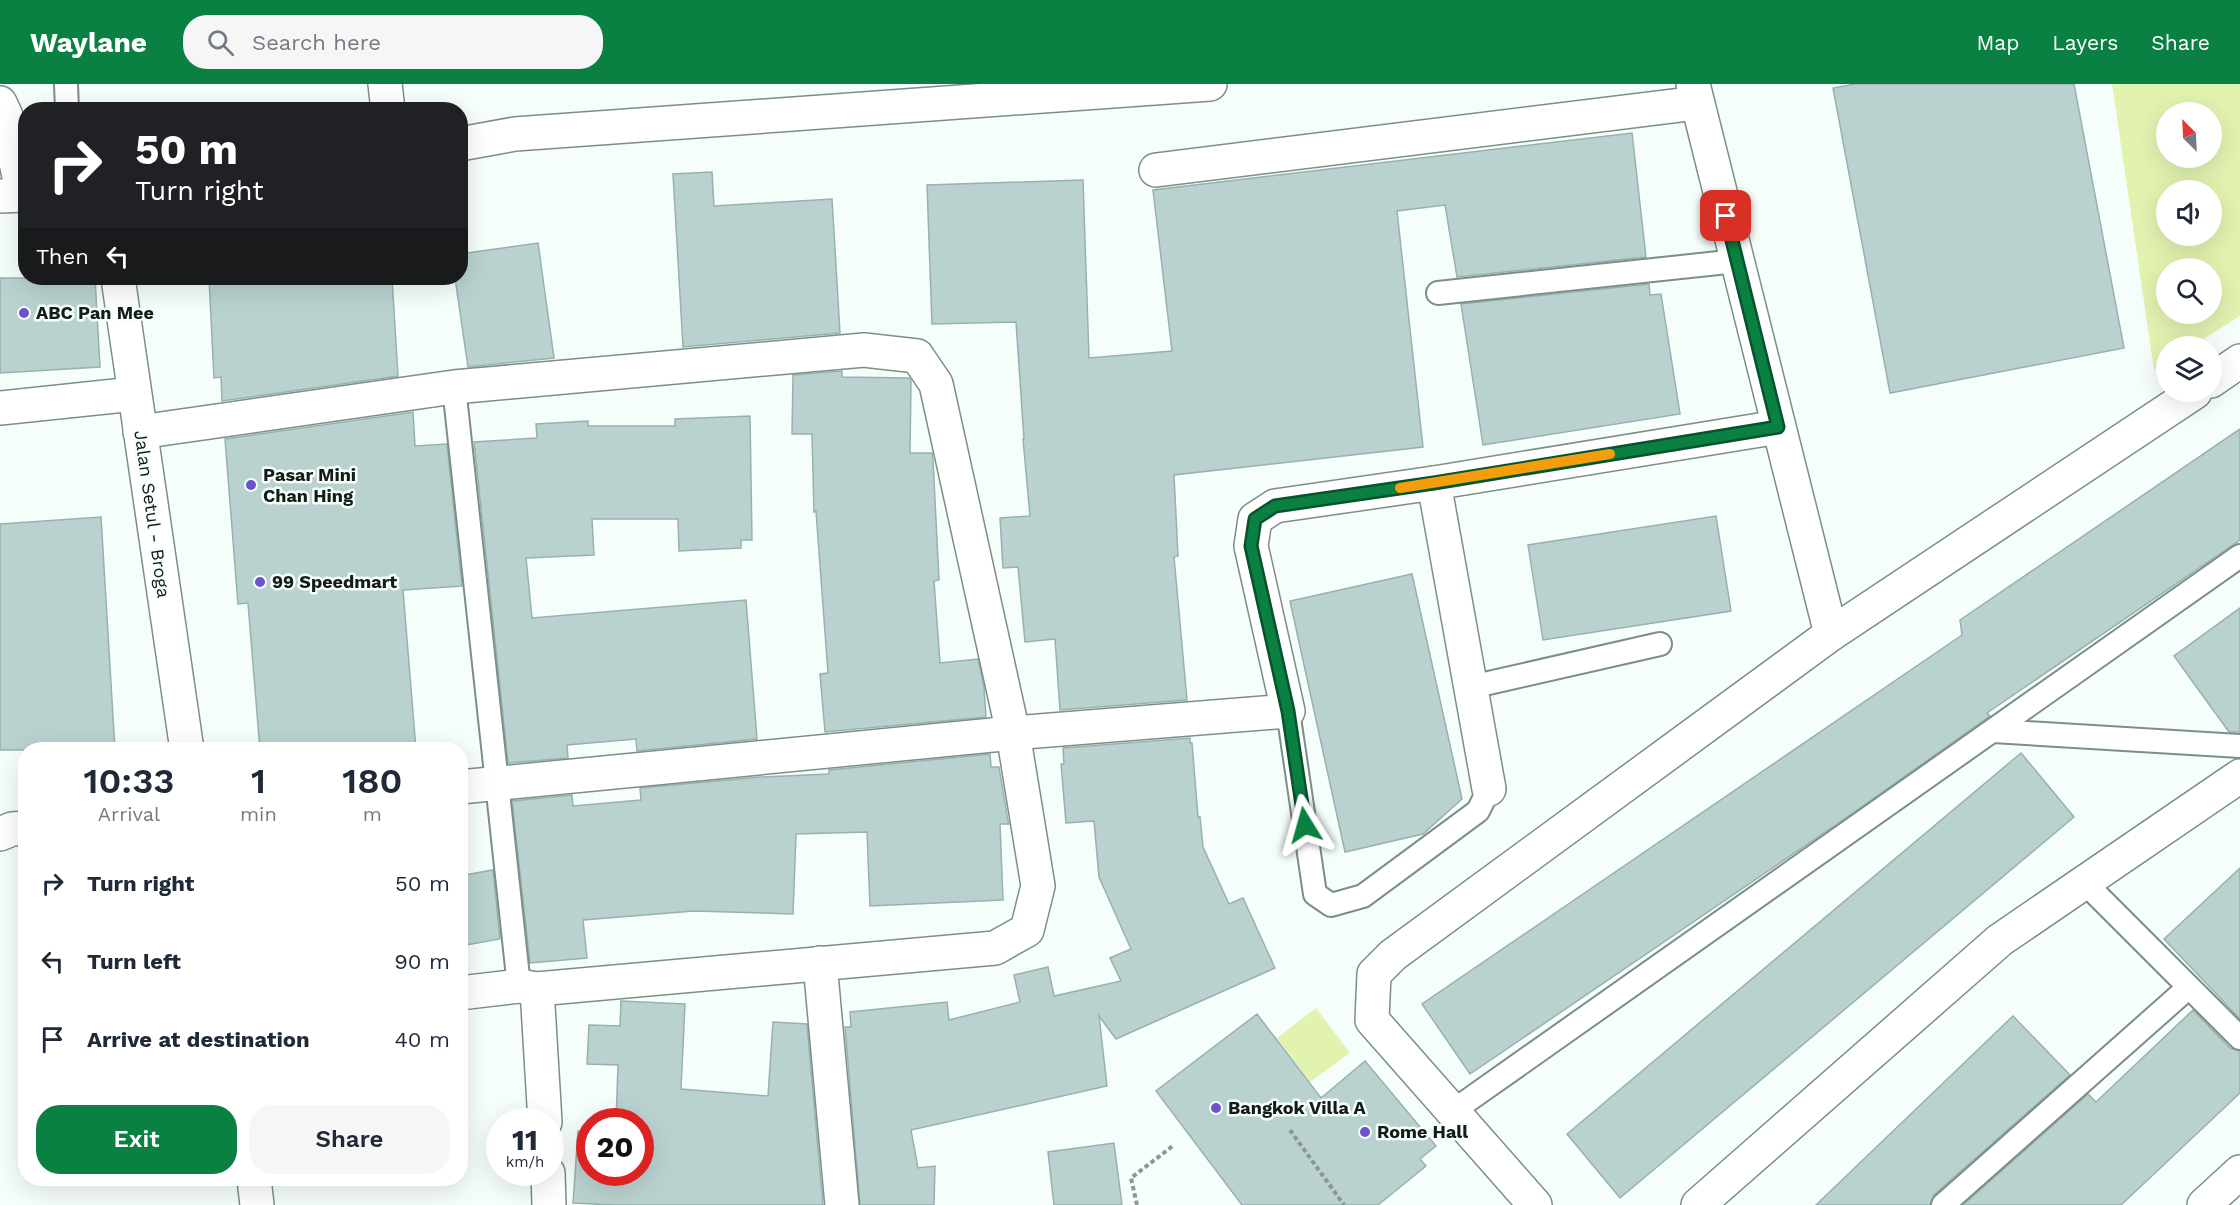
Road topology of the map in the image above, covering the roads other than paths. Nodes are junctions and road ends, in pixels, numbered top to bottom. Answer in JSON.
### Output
{"nodes":[{"id":1,"x":66,"y":84,"type":"edge"},
{"id":2,"x":385,"y":84,"type":"edge"},
{"id":3,"x":1210,"y":84,"type":"edge"},
{"id":4,"x":1146,"y":86,"type":"edge"},
{"id":5,"x":1695,"y":93,"type":"edge"},
{"id":6,"x":899,"y":95,"type":"edge"},
{"id":7,"x":67,"y":102,"type":"edge"},
{"id":8,"x":387,"y":102,"type":"edge"},
{"id":9,"x":0,"y":103,"type":"edge"},
{"id":10,"x":468,"y":143,"type":"edge"},
{"id":11,"x":1156,"y":170,"type":"dead end"},
{"id":12,"x":16,"y":195,"type":"edge"},
{"id":13,"x":1737,"y":261,"type":"junction"},
{"id":14,"x":119,"y":285,"type":"edge"},
{"id":15,"x":1438,"y":293,"type":"dead end"},
{"id":16,"x":2240,"y":362,"type":"edge"},
{"id":17,"x":2222,"y":374,"type":"edge"},
{"id":18,"x":454,"y":387,"type":"junction"},
{"id":19,"x":134,"y":394,"type":"junction"},
{"id":20,"x":2180,"y":402,"type":"edge"},
{"id":21,"x":0,"y":408,"type":"edge"},
{"id":22,"x":1778,"y":427,"type":"junction"},
{"id":23,"x":140,"y":432,"type":"junction"},
{"id":24,"x":1434,"y":483,"type":"junction"},
{"id":25,"x":2240,"y":556,"type":"edge"},
{"id":26,"x":1831,"y":634,"type":"junction"},
{"id":27,"x":1660,"y":644,"type":"dead end"},
{"id":28,"x":1471,"y":687,"type":"junction"},
{"id":29,"x":1288,"y":711,"type":"junction"},
{"id":30,"x":1993,"y":731,"type":"junction"},
{"id":31,"x":1012,"y":733,"type":"junction"},
{"id":32,"x":186,"y":742,"type":"edge"},
{"id":33,"x":2240,"y":746,"type":"edge"},
{"id":34,"x":497,"y":784,"type":"junction"},
{"id":35,"x":468,"y":786,"type":"edge"},
{"id":36,"x":2236,"y":786,"type":"edge"},
{"id":37,"x":1490,"y":789,"type":"joint"},
{"id":38,"x":18,"y":829,"type":"edge"},
{"id":39,"x":0,"y":834,"type":"edge"},
{"id":40,"x":2084,"y":882,"type":"junction"},
{"id":41,"x":820,"y":963,"type":"junction"},
{"id":42,"x":2189,"y":987,"type":"junction"},
{"id":43,"x":528,"y":988,"type":"junction"},
{"id":44,"x":468,"y":992,"type":"edge"},
{"id":45,"x":2240,"y":1038,"type":"edge"},
{"id":46,"x":543,"y":1108,"type":"edge"},
{"id":47,"x":1453,"y":1111,"type":"junction"},
{"id":48,"x":2240,"y":1172,"type":"edge"},
{"id":49,"x":255,"y":1186,"type":"edge"},
{"id":50,"x":548,"y":1186,"type":"edge"},
{"id":51,"x":257,"y":1205,"type":"edge"},
{"id":52,"x":549,"y":1205,"type":"edge"},
{"id":53,"x":842,"y":1205,"type":"edge"},
{"id":54,"x":1535,"y":1205,"type":"edge"},
{"id":55,"x":1698,"y":1205,"type":"edge"},
{"id":56,"x":1942,"y":1205,"type":"edge"},
{"id":57,"x":2204,"y":1205,"type":"edge"}],
"edges":[{"from":1,"to":7,"type":"lane"},
{"from":2,"to":8,"type":"street"},
{"from":3,"to":4,"type":"street"},
{"from":4,"to":6,"type":"street"},
{"from":5,"to":11,"type":"street"},
{"from":5,"to":13,"type":"street"},
{"from":6,"to":10,"type":"street"},
{"from":9,"to":12,"type":"street"},
{"from":13,"to":15,"type":"lane"},
{"from":13,"to":22,"type":"street"},
{"from":14,"to":19,"type":"street","name":"Jalan Setul - Broga"},
{"from":16,"to":17,"type":"street"},
{"from":18,"to":23,"type":"street"},
{"from":18,"to":31,"type":"street"},
{"from":18,"to":34,"type":"lane"},
{"from":19,"to":21,"type":"street"},
{"from":19,"to":23,"type":"street","name":"Jalan Setul - Broga"},
{"from":20,"to":26,"type":"street"},
{"from":22,"to":24,"type":"street"},
{"from":22,"to":26,"type":"street"},
{"from":23,"to":32,"type":"street","name":"Jalan Setul - Broga"},
{"from":24,"to":28,"type":"street"},
{"from":24,"to":29,"type":"street"},
{"from":25,"to":30,"type":"lane"},
{"from":26,"to":47,"type":"street"},
{"from":27,"to":28,"type":"lane"},
{"from":28,"to":37,"type":"street"},
{"from":29,"to":31,"type":"street"},
{"from":29,"to":37,"type":"lane"},
{"from":30,"to":33,"type":"lane"},
{"from":30,"to":47,"type":"lane"},
{"from":31,"to":34,"type":"street"},
{"from":31,"to":41,"type":"street"},
{"from":34,"to":35,"type":"street"},
{"from":34,"to":43,"type":"lane"},
{"from":36,"to":40,"type":"street"},
{"from":38,"to":39,"type":"street"},
{"from":40,"to":42,"type":"lane"},
{"from":40,"to":55,"type":"street"},
{"from":41,"to":43,"type":"street"},
{"from":41,"to":53,"type":"street"},
{"from":42,"to":45,"type":"lane"},
{"from":42,"to":56,"type":"lane"},
{"from":43,"to":44,"type":"street"},
{"from":43,"to":46,"type":"street"},
{"from":47,"to":54,"type":"street"},
{"from":48,"to":57,"type":"street"},
{"from":49,"to":51,"type":"street"},
{"from":50,"to":52,"type":"street"}]}
